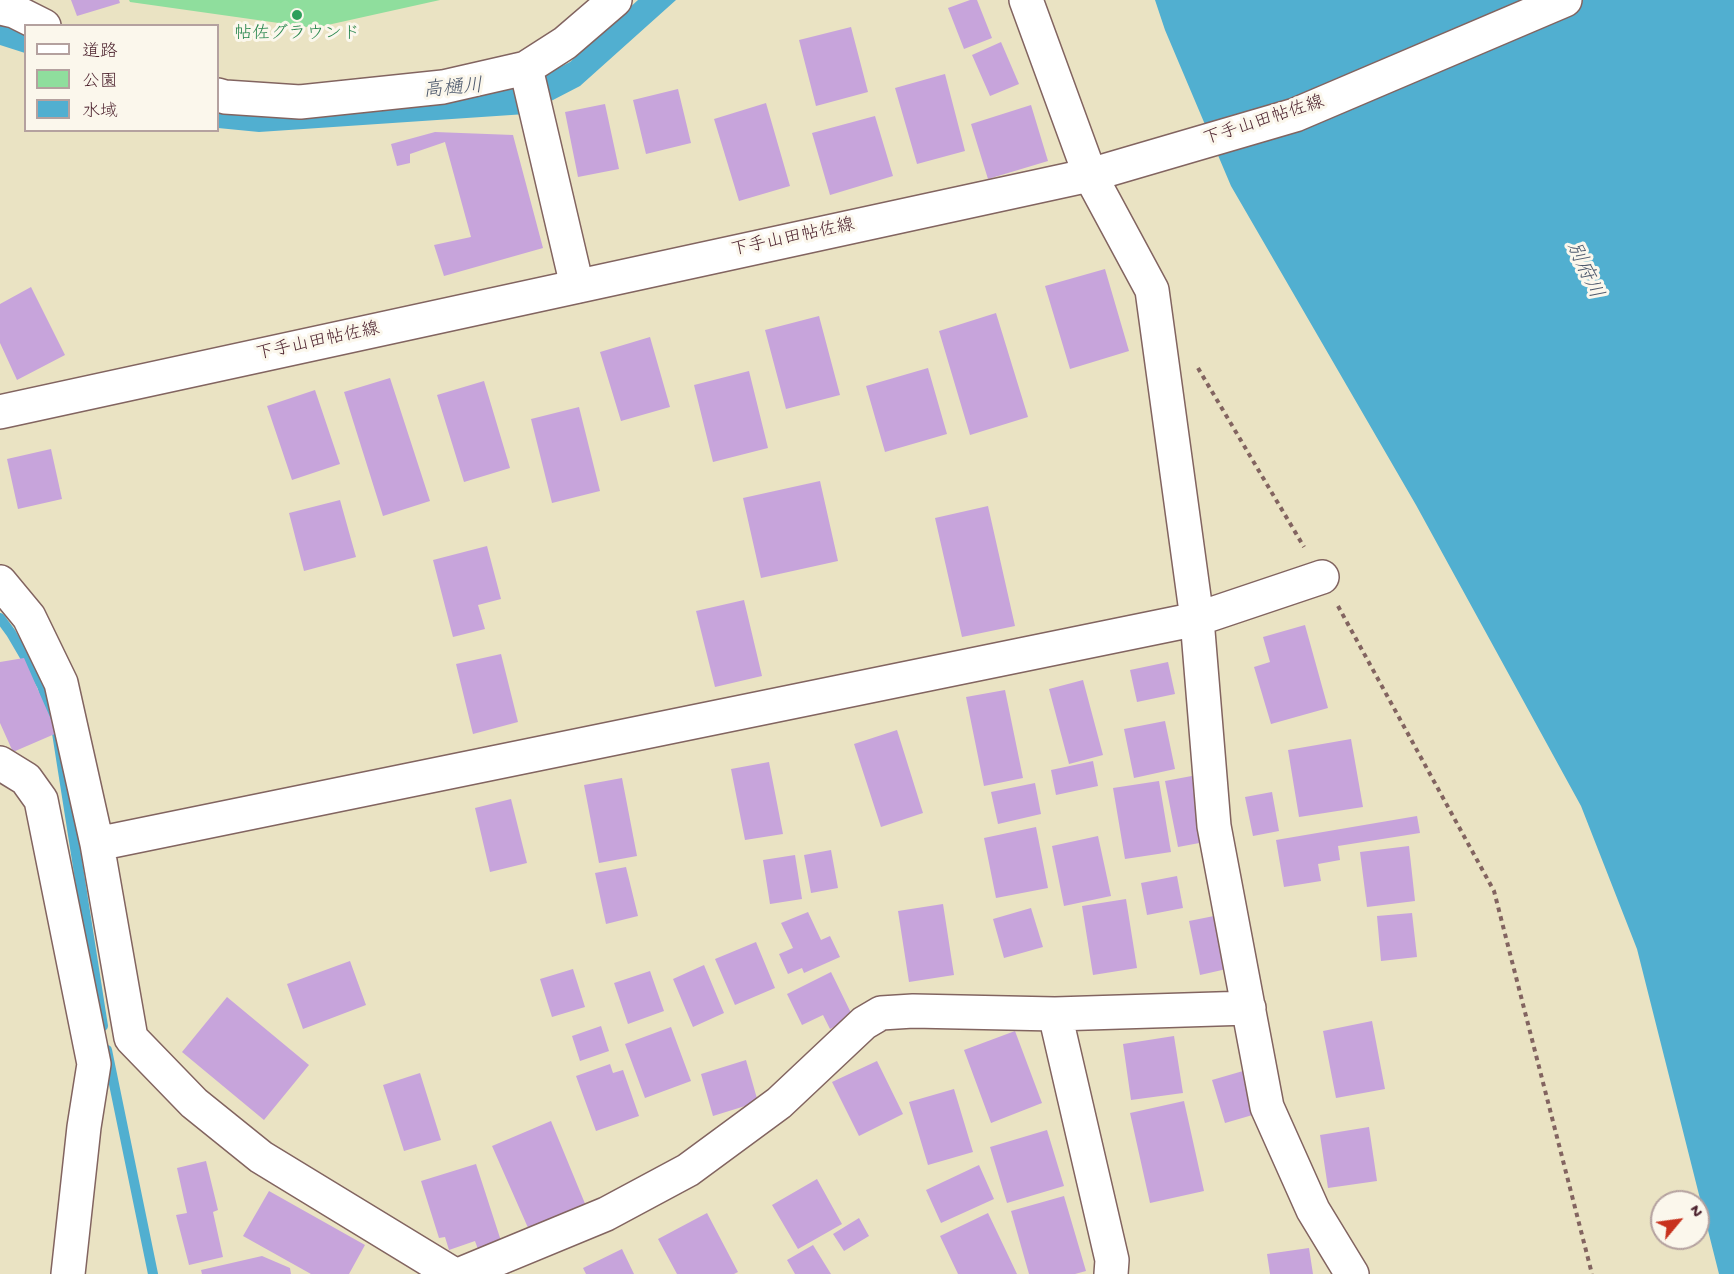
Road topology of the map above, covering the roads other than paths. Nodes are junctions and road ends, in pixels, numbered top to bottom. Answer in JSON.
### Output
{"nodes":[{"id":1,"x":615,"y":0,"type":"edge"},
{"id":2,"x":1026,"y":0,"type":"edge"},
{"id":3,"x":1565,"y":0,"type":"edge"},
{"id":4,"x":0,"y":8,"type":"edge"},
{"id":5,"x":40,"y":24,"type":"edge"},
{"id":6,"x":530,"y":88,"type":"junction"},
{"id":7,"x":219,"y":94,"type":"edge"},
{"id":8,"x":1090,"y":175,"type":"junction"},
{"id":9,"x":577,"y":286,"type":"junction"},
{"id":10,"x":0,"y":412,"type":"edge"},
{"id":11,"x":1322,"y":577,"type":"road end"},
{"id":12,"x":0,"y":582,"type":"edge"},
{"id":13,"x":1197,"y":619,"type":"junction"},
{"id":14,"x":0,"y":763,"type":"edge"},
{"id":15,"x":97,"y":844,"type":"junction"},
{"id":16,"x":1249,"y":1008,"type":"junction"},
{"id":17,"x":1055,"y":1014,"type":"junction"},
{"id":18,"x":68,"y":1274,"type":"edge"},
{"id":19,"x":453,"y":1274,"type":"edge"},
{"id":20,"x":461,"y":1274,"type":"edge"},
{"id":21,"x":1111,"y":1274,"type":"edge"},
{"id":22,"x":1352,"y":1274,"type":"edge"}],
"edges":[{"from":1,"to":6,"type":"street"},
{"from":2,"to":8,"type":"street"},
{"from":3,"to":8,"type":"street","name":"下手山田帖佐線"},
{"from":4,"to":5,"type":"street"},
{"from":6,"to":7,"type":"street"},
{"from":6,"to":9,"type":"street"},
{"from":8,"to":9,"type":"street","name":"下手山田帖佐線"},
{"from":8,"to":13,"type":"street"},
{"from":9,"to":10,"type":"street","name":"下手山田帖佐線"},
{"from":11,"to":13,"type":"street"},
{"from":12,"to":15,"type":"street"},
{"from":13,"to":15,"type":"street"},
{"from":13,"to":16,"type":"street"},
{"from":14,"to":18,"type":"street"},
{"from":15,"to":19,"type":"street"},
{"from":16,"to":17,"type":"street"},
{"from":16,"to":22,"type":"street"},
{"from":17,"to":20,"type":"street"},
{"from":17,"to":21,"type":"street"}]}
